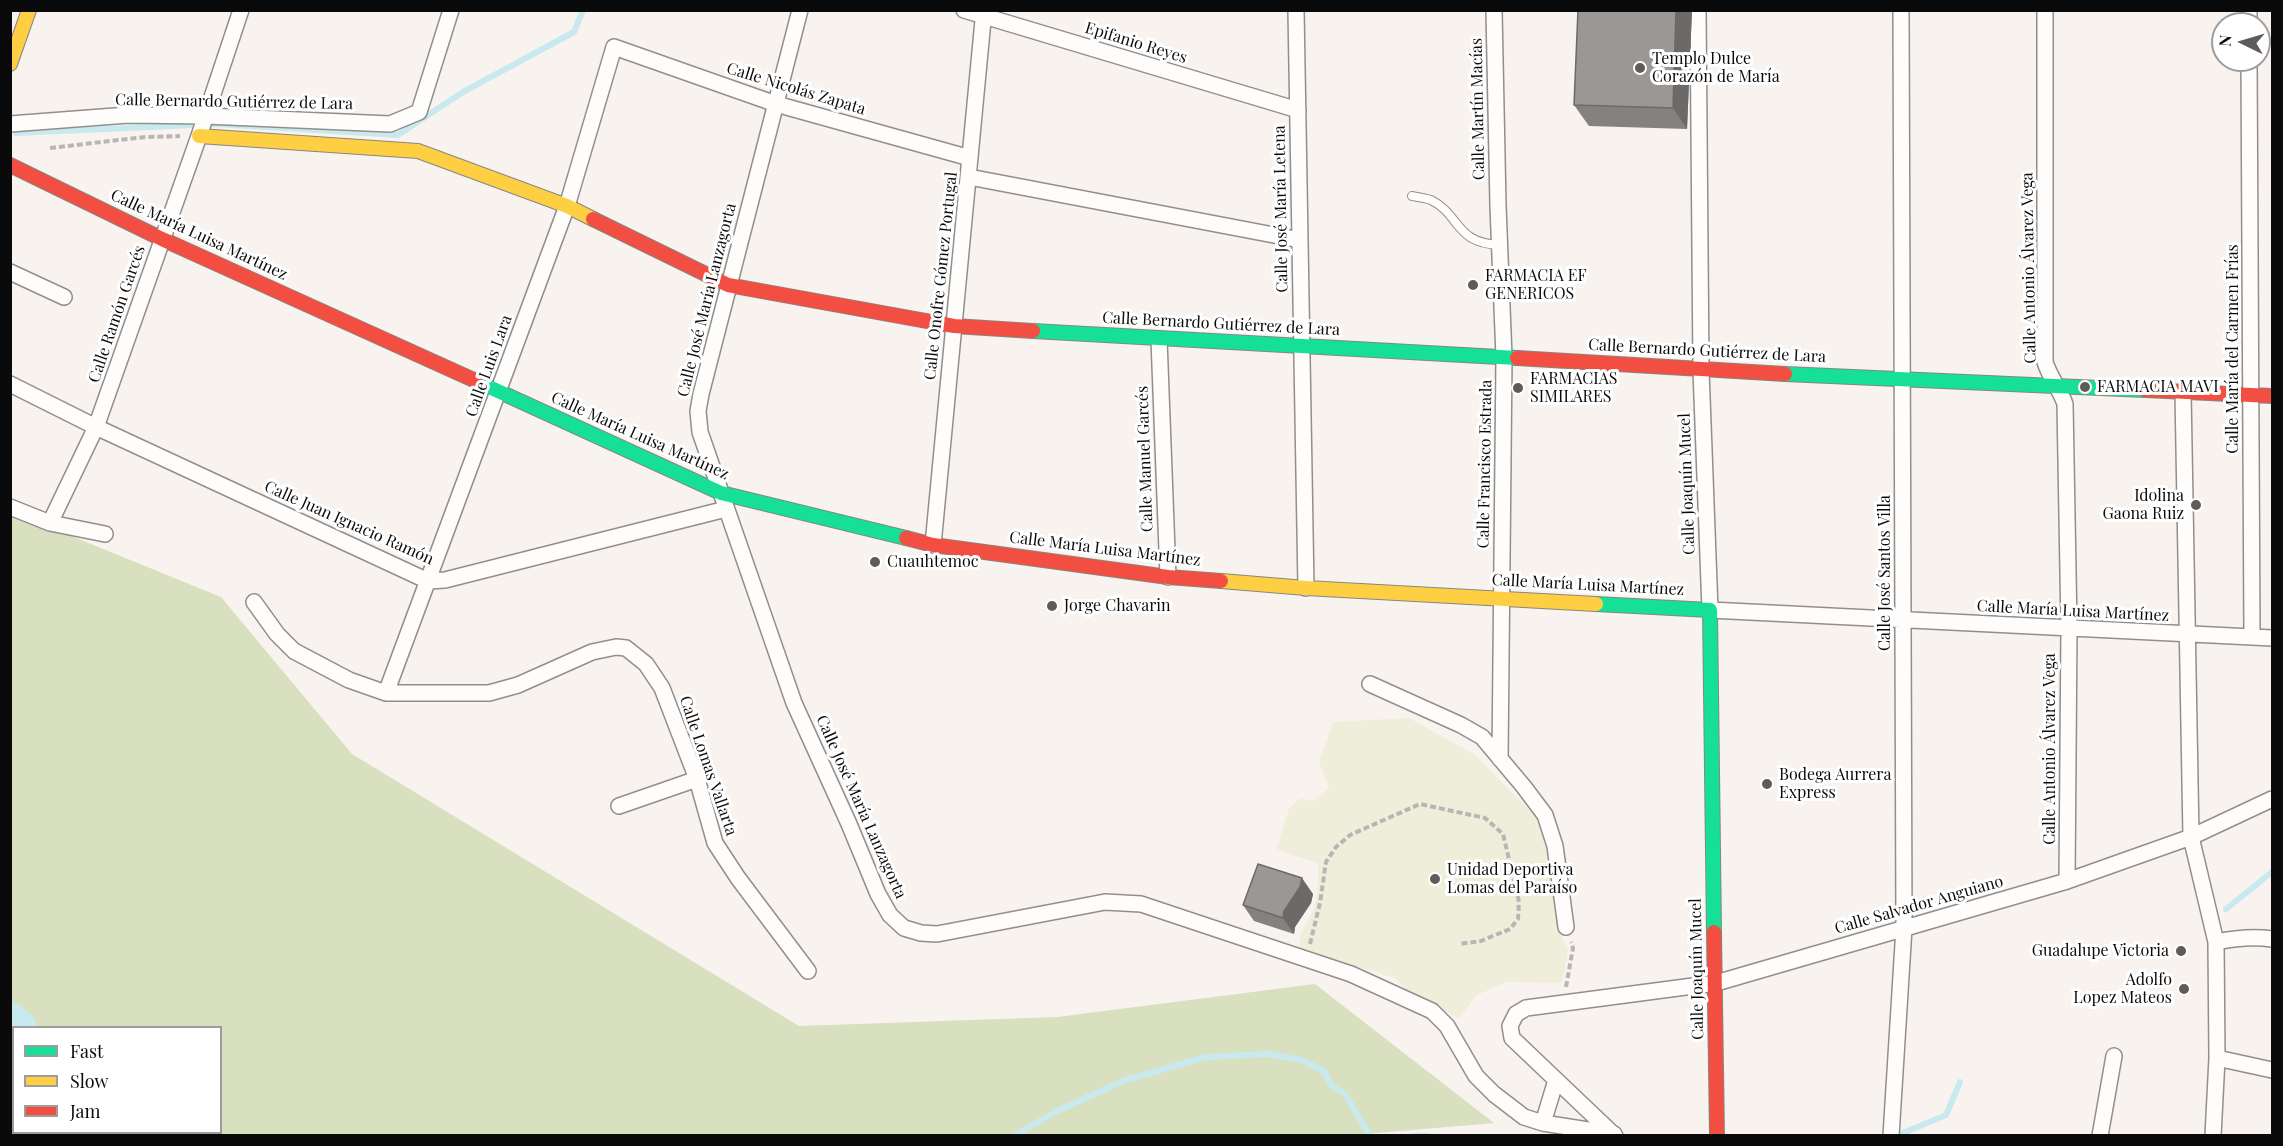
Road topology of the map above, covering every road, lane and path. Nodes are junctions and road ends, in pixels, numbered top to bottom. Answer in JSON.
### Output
{"nodes":[{"id":1,"x":29,"y":10,"type":"edge"},
{"id":2,"x":241,"y":10,"type":"edge"},
{"id":3,"x":451,"y":10,"type":"edge"},
{"id":4,"x":800,"y":10,"type":"edge"},
{"id":5,"x":964,"y":10,"type":"edge"},
{"id":6,"x":1296,"y":10,"type":"edge"},
{"id":7,"x":1494,"y":10,"type":"edge"},
{"id":8,"x":1698,"y":10,"type":"edge"},
{"id":9,"x":1901,"y":10,"type":"edge"},
{"id":10,"x":2046,"y":10,"type":"edge"},
{"id":11,"x":984,"y":13,"type":"edge"},
{"id":12,"x":614,"y":48,"type":"joint"},
{"id":13,"x":10,"y":64,"type":"edge"},
{"id":14,"x":2249,"y":72,"type":"edge"},
{"id":15,"x":776,"y":104,"type":"junction"},
{"id":16,"x":1298,"y":110,"type":"junction"},
{"id":17,"x":206,"y":116,"type":"junction"},
{"id":18,"x":10,"y":124,"type":"edge"},
{"id":19,"x":199,"y":136,"type":"junction"},
{"id":20,"x":50,"y":148,"type":"dead end"},
{"id":21,"x":970,"y":158,"type":"junction"},
{"id":22,"x":10,"y":165,"type":"edge"},
{"id":23,"x":969,"y":177,"type":"junction"},
{"id":24,"x":1412,"y":196,"type":"dead end"},
{"id":25,"x":567,"y":206,"type":"junction"},
{"id":26,"x":1498,"y":206,"type":"joint"},
{"id":27,"x":162,"y":239,"type":"junction"},
{"id":28,"x":1300,"y":240,"type":"junction"},
{"id":29,"x":1500,"y":245,"type":"junction"},
{"id":30,"x":10,"y":272,"type":"edge"},
{"id":31,"x":728,"y":285,"type":"junction"},
{"id":32,"x":64,"y":297,"type":"dead end"},
{"id":33,"x":954,"y":326,"type":"junction"},
{"id":34,"x":1159,"y":339,"type":"junction"},
{"id":35,"x":1301,"y":347,"type":"junction"},
{"id":36,"x":1504,"y":357,"type":"junction"},
{"id":37,"x":1701,"y":370,"type":"junction"},
{"id":38,"x":1902,"y":379,"type":"junction"},
{"id":39,"x":10,"y":384,"type":"edge"},
{"id":40,"x":2056,"y":385,"type":"junction"},
{"id":41,"x":498,"y":392,"type":"junction"},
{"id":42,"x":2183,"y":392,"type":"junction"},
{"id":43,"x":2251,"y":395,"type":"junction"},
{"id":44,"x":2272,"y":396,"type":"edge"},
{"id":45,"x":96,"y":428,"type":"junction"},
{"id":46,"x":721,"y":493,"type":"junction"},
{"id":47,"x":10,"y":507,"type":"edge"},
{"id":48,"x":726,"y":509,"type":"junction"},
{"id":49,"x":50,"y":523,"type":"junction"},
{"id":50,"x":105,"y":534,"type":"dead end"},
{"id":51,"x":933,"y":544,"type":"junction"},
{"id":52,"x":1168,"y":577,"type":"junction"},
{"id":53,"x":428,"y":581,"type":"junction"},
{"id":54,"x":1306,"y":588,"type":"junction"},
{"id":55,"x":1501,"y":598,"type":"junction"},
{"id":56,"x":254,"y":602,"type":"dead end"},
{"id":57,"x":1710,"y":610,"type":"junction"},
{"id":58,"x":1903,"y":620,"type":"junction"},
{"id":59,"x":2069,"y":628,"type":"junction"},
{"id":60,"x":2188,"y":634,"type":"junction"},
{"id":61,"x":2252,"y":637,"type":"junction"},
{"id":62,"x":2272,"y":638,"type":"edge"},
{"id":63,"x":1370,"y":684,"type":"dead end"},
{"id":64,"x":386,"y":693,"type":"junction"},
{"id":65,"x":1500,"y":759,"type":"junction"},
{"id":66,"x":697,"y":779,"type":"junction"},
{"id":67,"x":2272,"y":799,"type":"edge"},
{"id":68,"x":619,"y":806,"type":"dead end"},
{"id":69,"x":2191,"y":837,"type":"junction"},
{"id":70,"x":2067,"y":881,"type":"junction"},
{"id":71,"x":1566,"y":927,"type":"joint"},
{"id":72,"x":1904,"y":928,"type":"junction"},
{"id":73,"x":2272,"y":939,"type":"edge"},
{"id":74,"x":2216,"y":942,"type":"junction"},
{"id":75,"x":1459,"y":944,"type":"dead end"},
{"id":76,"x":1306,"y":959,"type":"junction"},
{"id":77,"x":808,"y":971,"type":"dead end"},
{"id":78,"x":1716,"y":983,"type":"junction"},
{"id":79,"x":1564,"y":1002,"type":"junction"},
{"id":80,"x":2114,"y":1056,"type":"dead end"},
{"id":81,"x":2217,"y":1058,"type":"junction"},
{"id":82,"x":2272,"y":1070,"type":"edge"},
{"id":83,"x":1556,"y":1080,"type":"junction"},
{"id":84,"x":1543,"y":1124,"type":"junction"},
{"id":85,"x":1615,"y":1135,"type":"edge"},
{"id":86,"x":1718,"y":1136,"type":"edge"},
{"id":87,"x":1891,"y":1136,"type":"edge"},
{"id":88,"x":2100,"y":1136,"type":"edge"},
{"id":89,"x":2213,"y":1136,"type":"edge"}],
"edges":[{"from":1,"to":13,"type":"street"},
{"from":2,"to":17,"type":"street","name":"Calle Ramón Garcés"},
{"from":3,"to":17,"type":"street","name":"Calle Bernardo Gutiérrez de Lara"},
{"from":4,"to":15,"type":"street","name":"Calle José María Lanzagorta"},
{"from":5,"to":11,"type":"street","name":"Epifanio Reyes"},
{"from":6,"to":16,"type":"street","name":"Calle José María Letena"},
{"from":7,"to":26,"type":"street","name":"Calle Martín Macías"},
{"from":8,"to":37,"type":"street","name":"Calle Joaquín Mucel"},
{"from":9,"to":38,"type":"street","name":"Calle José Santos Villa"},
{"from":10,"to":40,"type":"street","name":"Calle Antonio Álvarez Vega"},
{"from":11,"to":16,"type":"street","name":"Epifanio Reyes"},
{"from":11,"to":21,"type":"street","name":"Calle Onofre Gómez Portugal"},
{"from":12,"to":15,"type":"street","name":"Calle Nicolás Zapata"},
{"from":12,"to":25,"type":"street","name":"Calle Luis Lara"},
{"from":14,"to":43,"type":"street","name":"Calle María del Carmen Frías"},
{"from":15,"to":21,"type":"street","name":"Calle Nicolás Zapata"},
{"from":15,"to":31,"type":"street","name":"Calle José María Lanzagorta"},
{"from":16,"to":28,"type":"street","name":"Calle José María Letena"},
{"from":17,"to":18,"type":"street","name":"Calle Bernardo Gutiérrez de Lara"},
{"from":17,"to":19,"type":"street","name":"Calle Ramón Garcés"},
{"from":19,"to":20,"type":"path"},
{"from":19,"to":25,"type":"street","name":"Calle Bernardo Gutiérrez de Lara"},
{"from":19,"to":27,"type":"street","name":"Calle Ramón Garcés"},
{"from":21,"to":23,"type":"street","name":"Calle Onofre Gómez Portugal"},
{"from":22,"to":27,"type":"street","name":"Calle María Luisa Martínez"},
{"from":23,"to":28,"type":"street"},
{"from":23,"to":33,"type":"street","name":"Calle Onofre Gómez Portugal"},
{"from":24,"to":29,"type":"lane"},
{"from":25,"to":31,"type":"street","name":"Calle Bernardo Gutiérrez de Lara"},
{"from":25,"to":41,"type":"street","name":"Calle Luis Lara"},
{"from":26,"to":29,"type":"street","name":"Calle Francisco Estrada"},
{"from":27,"to":41,"type":"street","name":"Calle María Luisa Martínez"},
{"from":27,"to":45,"type":"street","name":"Calle Ramón Garcés"},
{"from":28,"to":35,"type":"street","name":"Calle José María Letena"},
{"from":29,"to":36,"type":"street","name":"Calle Francisco Estrada"},
{"from":30,"to":32,"type":"street"},
{"from":31,"to":33,"type":"street","name":"Calle Bernardo Gutiérrez de Lara"},
{"from":31,"to":46,"type":"street","name":"Calle José María Lanzagorta"},
{"from":33,"to":34,"type":"street","name":"Calle Bernardo Gutiérrez de Lara"},
{"from":33,"to":51,"type":"street","name":"Calle Onofre Gómez Portugal"},
{"from":34,"to":35,"type":"street","name":"Calle Bernardo Gutiérrez de Lara"},
{"from":34,"to":52,"type":"street","name":"Calle Manuel Garcés"},
{"from":35,"to":36,"type":"street","name":"Calle Bernardo Gutiérrez de Lara"},
{"from":35,"to":54,"type":"street","name":"Calle José María Letena"},
{"from":36,"to":37,"type":"street","name":"Calle Bernardo Gutiérrez de Lara"},
{"from":36,"to":55,"type":"street","name":"Calle Francisco Estrada"},
{"from":37,"to":38,"type":"street","name":"Calle Bernardo Gutiérrez de Lara"},
{"from":37,"to":57,"type":"street","name":"Calle Joaquín Mucel"},
{"from":38,"to":40,"type":"street","name":"Calle Bernardo Gutiérrez de Lara"},
{"from":38,"to":58,"type":"street","name":"Calle José Santos Villa"},
{"from":39,"to":45,"type":"street","name":"Calle Juan Ignacio Ramón"},
{"from":40,"to":42,"type":"street","name":"Calle Bernardo Gutiérrez de Lara"},
{"from":40,"to":59,"type":"street","name":"Calle Antonio Álvarez Vega"},
{"from":41,"to":46,"type":"street","name":"Calle María Luisa Martínez"},
{"from":41,"to":53,"type":"street","name":"Calle Luis Lara"},
{"from":42,"to":43,"type":"street","name":"Calle Bernardo Gutiérrez de Lara"},
{"from":42,"to":60,"type":"street"},
{"from":43,"to":44,"type":"street","name":"Calle Bernardo Gutiérrez de Lara"},
{"from":43,"to":61,"type":"street","name":"Calle María del Carmen Frías"},
{"from":45,"to":49,"type":"street","name":"Calle Ramón Garcés"},
{"from":45,"to":53,"type":"street","name":"Calle Juan Ignacio Ramón"},
{"from":46,"to":48,"type":"street","name":"Calle José María Lanzagorta"},
{"from":46,"to":51,"type":"street","name":"Calle María Luisa Martínez"},
{"from":47,"to":49,"type":"street"},
{"from":48,"to":53,"type":"street","name":"Calle Juan Ignacio Ramón"},
{"from":48,"to":76,"type":"street","name":"Calle José María Lanzagorta"},
{"from":49,"to":50,"type":"street"},
{"from":51,"to":52,"type":"street","name":"Calle María Luisa Martínez"},
{"from":52,"to":54,"type":"street","name":"Calle María Luisa Martínez"},
{"from":53,"to":64,"type":"street","name":"Calle Luis Lara"},
{"from":54,"to":55,"type":"street","name":"Calle María Luisa Martínez"},
{"from":55,"to":57,"type":"street","name":"Calle María Luisa Martínez"},
{"from":55,"to":65,"type":"street","name":"Calle Francisco Estrada"},
{"from":56,"to":64,"type":"street","name":"Calle Lomas Vallarta"},
{"from":57,"to":58,"type":"street","name":"Calle María Luisa Martínez"},
{"from":57,"to":78,"type":"street","name":"Calle Joaquín Mucel"},
{"from":58,"to":59,"type":"street","name":"Calle María Luisa Martínez"},
{"from":58,"to":72,"type":"street","name":"Calle José Santos Villa"},
{"from":59,"to":60,"type":"street","name":"Calle María Luisa Martínez"},
{"from":59,"to":70,"type":"street","name":"Calle Antonio Álvarez Vega"},
{"from":60,"to":61,"type":"street","name":"Calle María Luisa Martínez"},
{"from":60,"to":69,"type":"street"},
{"from":61,"to":62,"type":"street","name":"Calle María Luisa Martínez"},
{"from":63,"to":65,"type":"street"},
{"from":64,"to":66,"type":"street","name":"Calle Lomas Vallarta"},
{"from":65,"to":71,"type":"street"},
{"from":66,"to":68,"type":"street"},
{"from":66,"to":77,"type":"street","name":"Calle Lomas Vallarta"},
{"from":67,"to":69,"type":"street","name":"Calle Salvador Anguiano"},
{"from":69,"to":70,"type":"street","name":"Calle Salvador Anguiano"},
{"from":69,"to":74,"type":"street"},
{"from":70,"to":72,"type":"street","name":"Calle Salvador Anguiano"},
{"from":71,"to":79,"type":"path"},
{"from":72,"to":78,"type":"street","name":"Calle Salvador Anguiano"},
{"from":72,"to":87,"type":"street","name":"Calle José Santos Villa"},
{"from":73,"to":74,"type":"street"},
{"from":74,"to":81,"type":"street"},
{"from":75,"to":76,"type":"path"},
{"from":76,"to":84,"type":"street","name":"Calle José María Lanzagorta"},
{"from":78,"to":79,"type":"street","name":"Calle Salvador Anguiano"},
{"from":78,"to":86,"type":"street","name":"Calle Joaquín Mucel"},
{"from":79,"to":83,"type":"street"},
{"from":80,"to":88,"type":"street"},
{"from":81,"to":82,"type":"street"},
{"from":81,"to":89,"type":"street"},
{"from":83,"to":84,"type":"street"},
{"from":83,"to":85,"type":"street"},
{"from":84,"to":85,"type":"street","name":"Calle José María Lanzagorta"}]}
